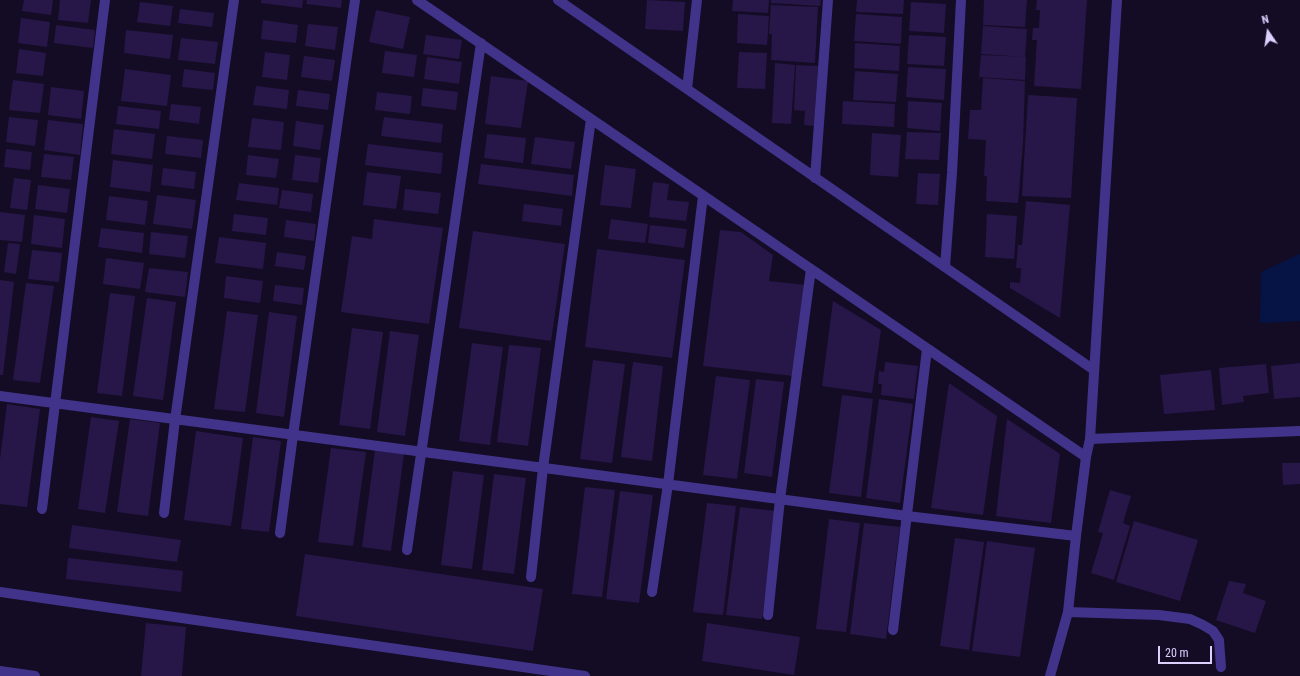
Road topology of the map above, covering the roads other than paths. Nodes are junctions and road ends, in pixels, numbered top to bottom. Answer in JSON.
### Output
{"nodes":[{"id":1,"x":105,"y":0,"type":"edge"},
{"id":2,"x":234,"y":0,"type":"edge"},
{"id":3,"x":355,"y":0,"type":"edge"},
{"id":4,"x":417,"y":0,"type":"edge"},
{"id":5,"x":558,"y":0,"type":"edge"},
{"id":6,"x":697,"y":0,"type":"edge"},
{"id":7,"x":828,"y":0,"type":"edge"},
{"id":8,"x":961,"y":0,"type":"edge"},
{"id":9,"x":1117,"y":0,"type":"edge"},
{"id":10,"x":481,"y":44,"type":"junction"},
{"id":11,"x":686,"y":89,"type":"junction"},
{"id":12,"x":590,"y":118,"type":"junction"},
{"id":13,"x":815,"y":178,"type":"junction"},
{"id":14,"x":703,"y":196,"type":"junction"},
{"id":15,"x":945,"y":266,"type":"junction"},
{"id":16,"x":812,"y":269,"type":"junction"},
{"id":17,"x":927,"y":349,"type":"junction"},
{"id":18,"x":1094,"y":370,"type":"junction"},
{"id":19,"x":0,"y":396,"type":"edge"},
{"id":20,"x":54,"y":404,"type":"junction"},
{"id":21,"x":175,"y":420,"type":"junction"},
{"id":22,"x":1300,"y":431,"type":"edge"},
{"id":23,"x":293,"y":435,"type":"junction"},
{"id":24,"x":1090,"y":439,"type":"junction"},
{"id":25,"x":421,"y":452,"type":"junction"},
{"id":26,"x":1086,"y":457,"type":"junction"},
{"id":27,"x":543,"y":468,"type":"junction"},
{"id":28,"x":668,"y":484,"type":"junction"},
{"id":29,"x":780,"y":499,"type":"junction"},
{"id":30,"x":42,"y":508,"type":"dead end"},
{"id":31,"x":164,"y":513,"type":"dead end"},
{"id":32,"x":907,"y":516,"type":"junction"},
{"id":33,"x":280,"y":533,"type":"dead end"},
{"id":34,"x":1076,"y":536,"type":"junction"},
{"id":35,"x":406,"y":550,"type":"dead end"},
{"id":36,"x":531,"y":577,"type":"dead end"},
{"id":37,"x":0,"y":592,"type":"edge"},
{"id":38,"x":652,"y":592,"type":"dead end"},
{"id":39,"x":1068,"y":612,"type":"junction"},
{"id":40,"x":768,"y":615,"type":"dead end"},
{"id":41,"x":894,"y":630,"type":"dead end"},
{"id":42,"x":1221,"y":667,"type":"dead end"},
{"id":43,"x":0,"y":671,"type":"edge"},
{"id":44,"x":35,"y":676,"type":"edge"},
{"id":45,"x":585,"y":676,"type":"edge"},
{"id":46,"x":1050,"y":676,"type":"edge"}],
"edges":[{"from":1,"to":20,"type":"street"},
{"from":2,"to":21,"type":"street"},
{"from":3,"to":23,"type":"street"},
{"from":4,"to":10,"type":"street"},
{"from":5,"to":11,"type":"street"},
{"from":6,"to":11,"type":"street"},
{"from":7,"to":13,"type":"street"},
{"from":8,"to":15,"type":"street"},
{"from":9,"to":18,"type":"street"},
{"from":10,"to":12,"type":"street"},
{"from":10,"to":25,"type":"street"},
{"from":11,"to":13,"type":"street"},
{"from":12,"to":14,"type":"street"},
{"from":12,"to":27,"type":"street"},
{"from":13,"to":15,"type":"street"},
{"from":14,"to":16,"type":"street"},
{"from":14,"to":28,"type":"street"},
{"from":15,"to":18,"type":"street"},
{"from":16,"to":17,"type":"street"},
{"from":16,"to":29,"type":"street"},
{"from":17,"to":26,"type":"street"},
{"from":17,"to":32,"type":"street"},
{"from":18,"to":24,"type":"street"},
{"from":19,"to":20,"type":"street"},
{"from":20,"to":21,"type":"street"},
{"from":20,"to":30,"type":"street"},
{"from":21,"to":23,"type":"street"},
{"from":21,"to":31,"type":"street"},
{"from":22,"to":24,"type":"street"},
{"from":23,"to":25,"type":"street"},
{"from":23,"to":33,"type":"street"},
{"from":24,"to":26,"type":"street"},
{"from":25,"to":27,"type":"street"},
{"from":25,"to":35,"type":"street"},
{"from":26,"to":34,"type":"street"},
{"from":27,"to":28,"type":"street"},
{"from":27,"to":36,"type":"street"},
{"from":28,"to":29,"type":"street"},
{"from":28,"to":38,"type":"street"},
{"from":29,"to":32,"type":"street"},
{"from":29,"to":40,"type":"street"},
{"from":32,"to":34,"type":"street"},
{"from":32,"to":41,"type":"street"},
{"from":34,"to":39,"type":"street"},
{"from":37,"to":45,"type":"street"},
{"from":39,"to":42,"type":"street"},
{"from":39,"to":46,"type":"street"},
{"from":43,"to":44,"type":"street"}]}
